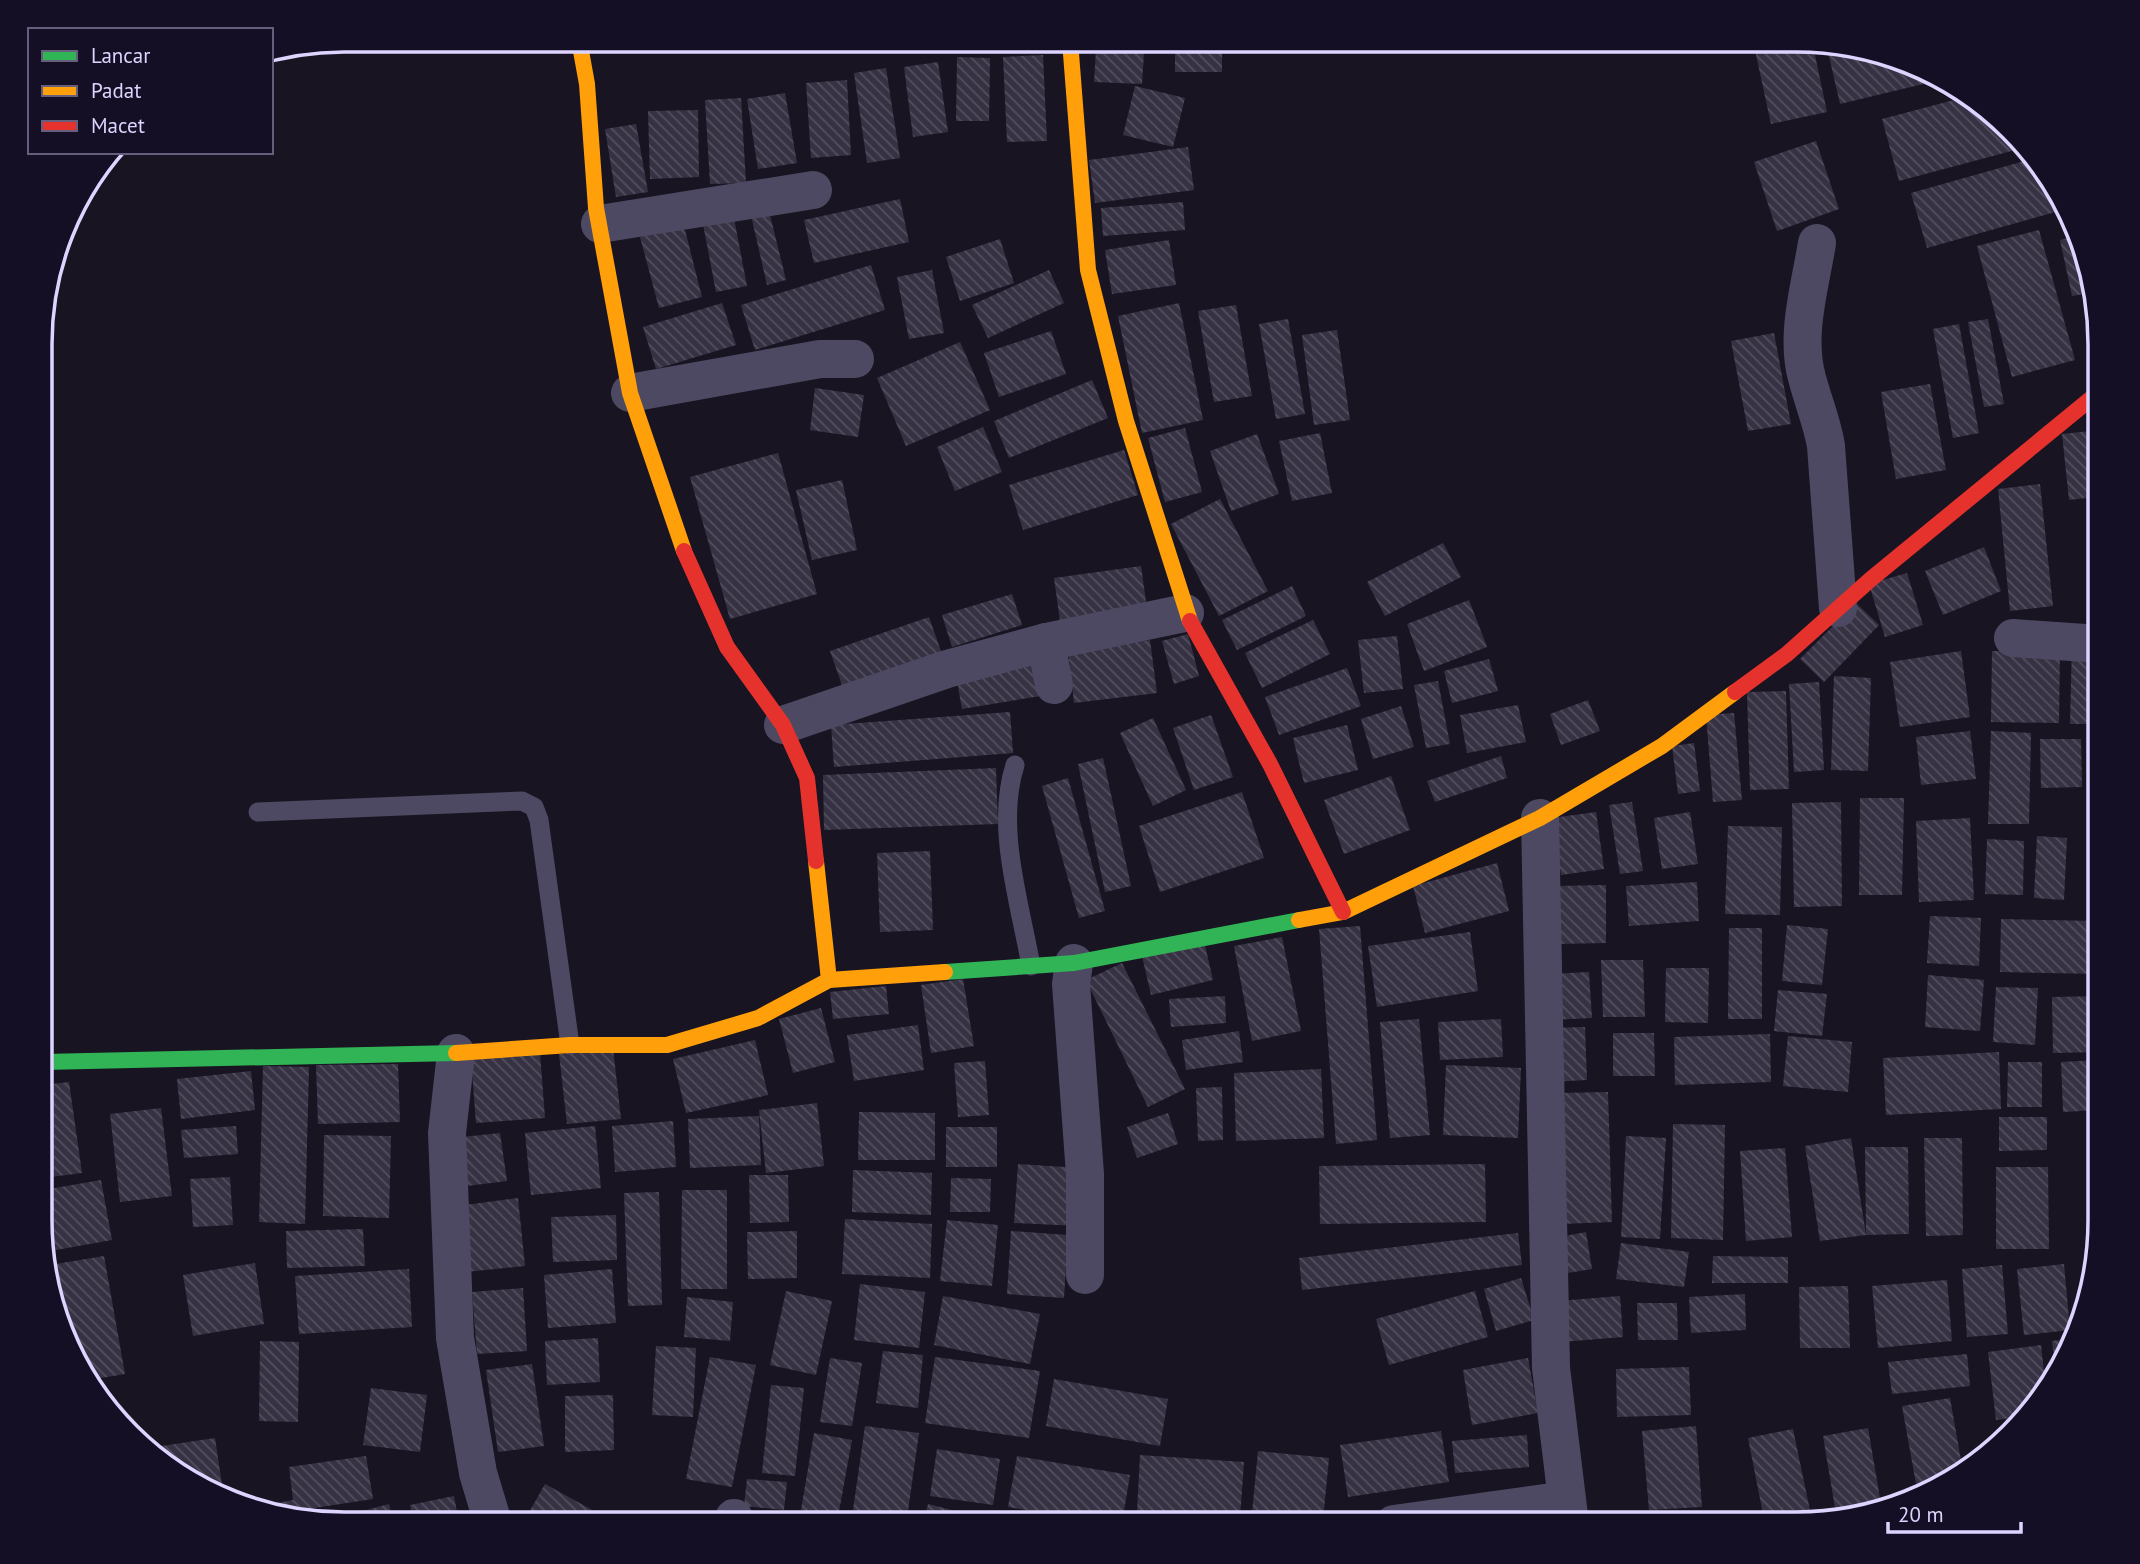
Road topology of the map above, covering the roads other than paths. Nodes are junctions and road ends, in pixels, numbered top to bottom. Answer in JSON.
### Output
{"nodes":[{"id":1,"x":581,"y":52,"type":"edge"},
{"id":2,"x":1071,"y":52,"type":"edge"},
{"id":3,"x":813,"y":190,"type":"dead end"},
{"id":4,"x":600,"y":224,"type":"junction"},
{"id":5,"x":1816,"y":243,"type":"dead end"},
{"id":6,"x":855,"y":359,"type":"dead end"},
{"id":7,"x":631,"y":393,"type":"junction"},
{"id":8,"x":2088,"y":401,"type":"edge"},
{"id":9,"x":1838,"y":608,"type":"junction"},
{"id":10,"x":1185,"y":613,"type":"junction"},
{"id":11,"x":2012,"y":638,"type":"dead end"},
{"id":12,"x":1046,"y":642,"type":"junction"},
{"id":13,"x":2088,"y":643,"type":"edge"},
{"id":14,"x":1054,"y":685,"type":"dead end"},
{"id":15,"x":783,"y":724,"type":"junction"},
{"id":16,"x":1015,"y":765,"type":"dead end"},
{"id":17,"x":258,"y":813,"type":"dead end"},
{"id":18,"x":1540,"y":818,"type":"junction"},
{"id":19,"x":1343,"y":912,"type":"junction"},
{"id":20,"x":1074,"y":963,"type":"junction"},
{"id":21,"x":1031,"y":966,"type":"junction"},
{"id":22,"x":829,"y":980,"type":"junction"},
{"id":23,"x":570,"y":1045,"type":"junction"},
{"id":24,"x":456,"y":1054,"type":"junction"},
{"id":25,"x":52,"y":1062,"type":"edge"},
{"id":26,"x":1085,"y":1275,"type":"dead end"},
{"id":27,"x":490,"y":1512,"type":"edge"},
{"id":28,"x":1568,"y":1512,"type":"edge"}],
"edges":[{"from":1,"to":4,"type":"street"},
{"from":2,"to":10,"type":"street"},
{"from":3,"to":4,"type":"street"},
{"from":4,"to":7,"type":"street"},
{"from":5,"to":9,"type":"street"},
{"from":6,"to":7,"type":"street"},
{"from":7,"to":15,"type":"street"},
{"from":8,"to":9,"type":"street"},
{"from":9,"to":18,"type":"street"},
{"from":10,"to":12,"type":"street"},
{"from":10,"to":19,"type":"street"},
{"from":11,"to":13,"type":"street"},
{"from":12,"to":14,"type":"street"},
{"from":12,"to":15,"type":"street"},
{"from":15,"to":22,"type":"street"},
{"from":16,"to":21,"type":"lane"},
{"from":17,"to":23,"type":"lane"},
{"from":18,"to":19,"type":"street"},
{"from":18,"to":28,"type":"street"},
{"from":19,"to":20,"type":"street"},
{"from":20,"to":21,"type":"street"},
{"from":20,"to":26,"type":"street"},
{"from":21,"to":22,"type":"street"},
{"from":22,"to":23,"type":"street"},
{"from":23,"to":24,"type":"street"},
{"from":24,"to":25,"type":"street"},
{"from":24,"to":27,"type":"street"}]}
